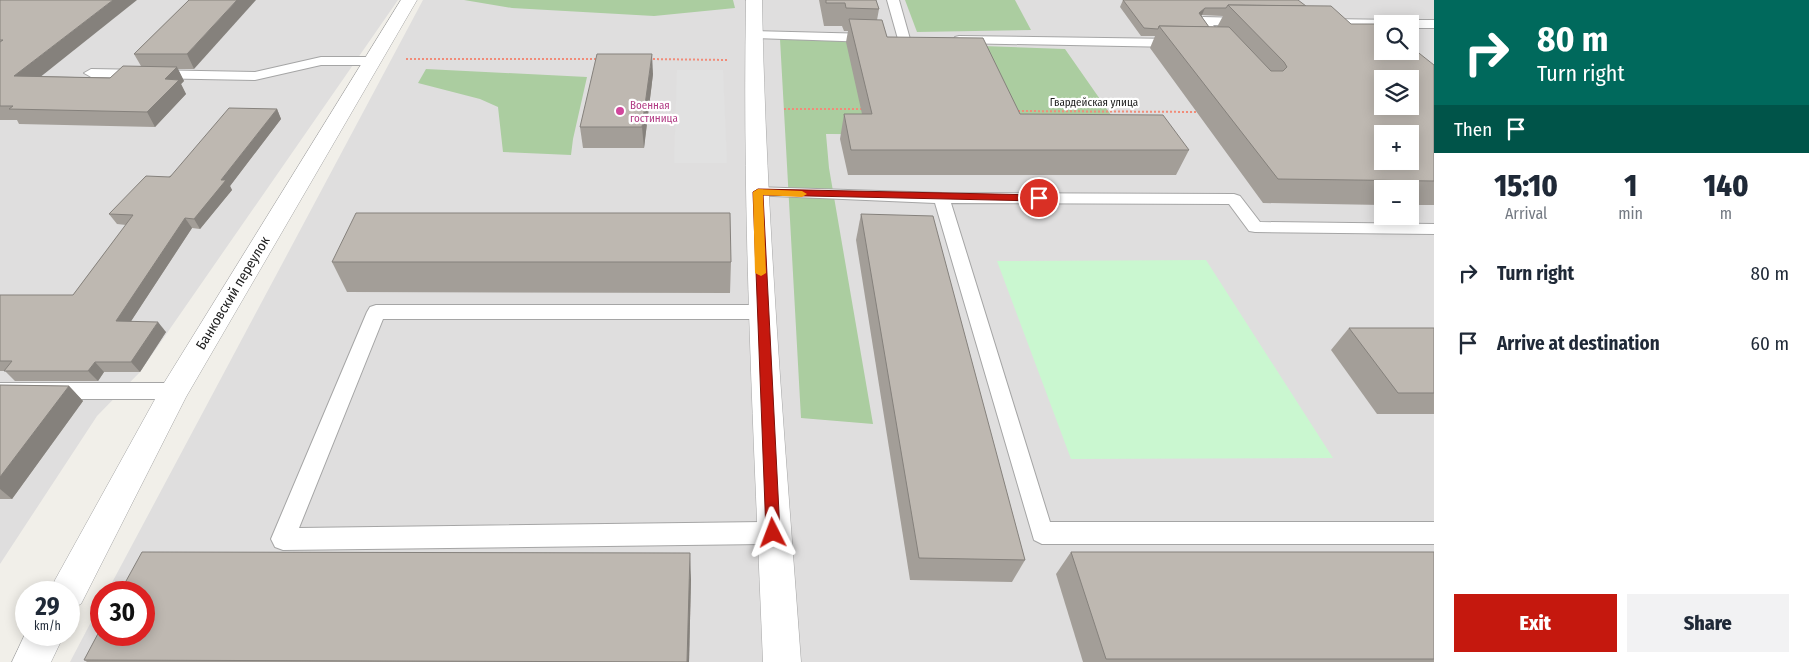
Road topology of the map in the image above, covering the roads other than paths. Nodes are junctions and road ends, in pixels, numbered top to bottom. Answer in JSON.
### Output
{"nodes":[{"id":1,"x":409,"y":0,"type":"edge"},
{"id":2,"x":754,"y":0,"type":"edge"},
{"id":3,"x":893,"y":0,"type":"edge"},
{"id":4,"x":1253,"y":22,"type":"edge"},
{"id":5,"x":1312,"y":23,"type":"edge"},
{"id":6,"x":1374,"y":24,"type":"edge"},
{"id":7,"x":1419,"y":24,"type":"edge"},
{"id":8,"x":1434,"y":24,"type":"edge"},
{"id":9,"x":944,"y":40,"type":"edge"},
{"id":10,"x":755,"y":47,"type":"junction"},
{"id":11,"x":373,"y":60,"type":"junction"},
{"id":12,"x":91,"y":73,"type":"dead end"},
{"id":13,"x":758,"y":192,"type":"junction"},
{"id":14,"x":942,"y":198,"type":"junction"},
{"id":15,"x":1434,"y":229,"type":"edge"},
{"id":16,"x":762,"y":312,"type":"junction"},
{"id":17,"x":0,"y":391,"type":"edge"},
{"id":18,"x":174,"y":392,"type":"junction"},
{"id":19,"x":773,"y":533,"type":"junction"},
{"id":20,"x":1434,"y":533,"type":"edge"},
{"id":21,"x":74,"y":581,"type":"edge"},
{"id":22,"x":39,"y":646,"type":"edge"},
{"id":23,"x":31,"y":662,"type":"edge"},
{"id":24,"x":782,"y":662,"type":"edge"}],
"edges":[{"from":1,"to":11,"type":"street","name":"Банковский переулок"},
{"from":2,"to":10,"type":"street"},
{"from":3,"to":10,"type":"lane"},
{"from":4,"to":9,"type":"lane"},
{"from":5,"to":6,"type":"lane"},
{"from":7,"to":8,"type":"lane"},
{"from":10,"to":13,"type":"street"},
{"from":11,"to":12,"type":"lane"},
{"from":11,"to":18,"type":"street","name":"Банковский переулок"},
{"from":13,"to":14,"type":"lane"},
{"from":13,"to":16,"type":"street"},
{"from":14,"to":15,"type":"lane"},
{"from":14,"to":20,"type":"lane"},
{"from":16,"to":19,"type":"street"},
{"from":16,"to":19,"type":"lane"},
{"from":17,"to":18,"type":"lane"},
{"from":18,"to":21,"type":"street","name":"Банковский переулок"},
{"from":19,"to":24,"type":"street"},
{"from":22,"to":23,"type":"street"}]}
